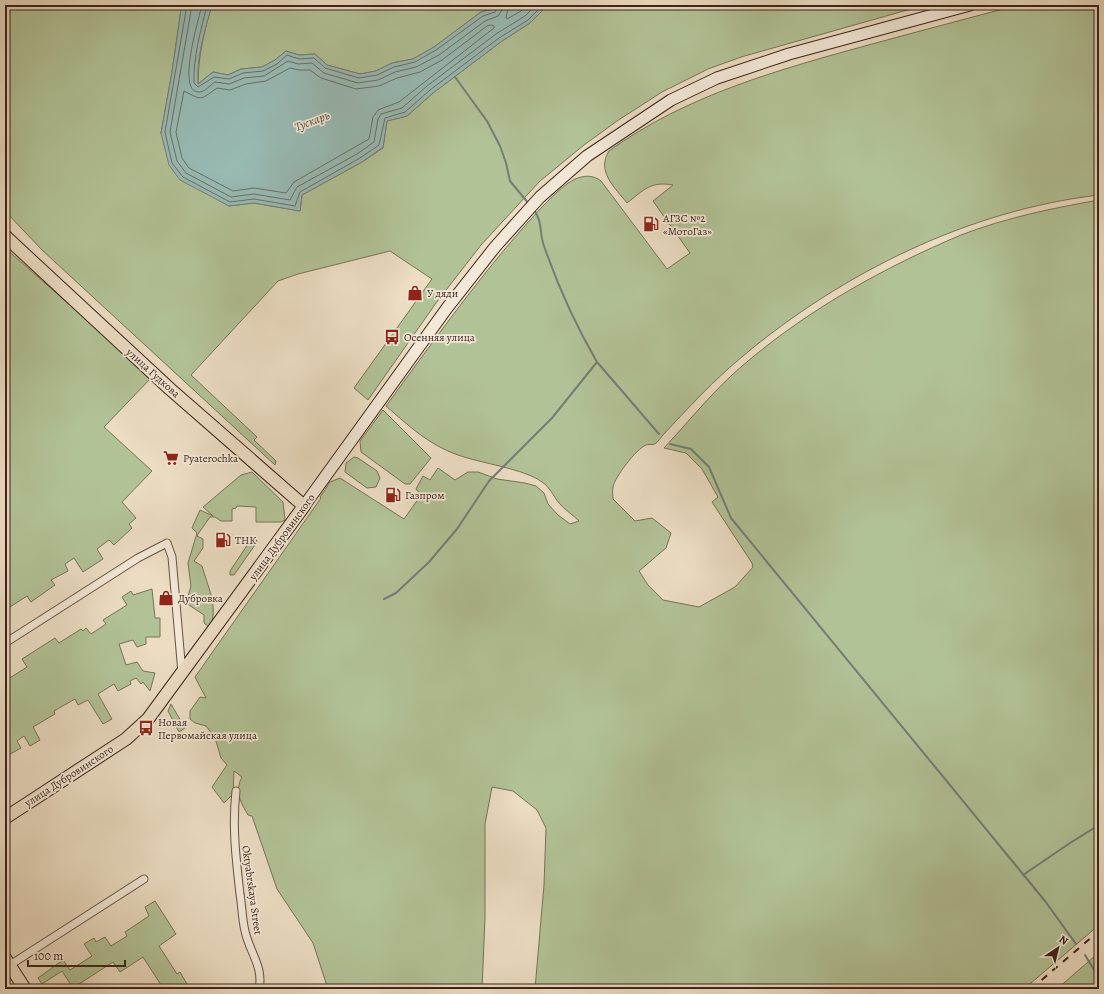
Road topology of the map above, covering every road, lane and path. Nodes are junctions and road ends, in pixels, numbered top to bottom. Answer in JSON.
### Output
{"nodes":[{"id":1,"x":970,"y":5,"type":"edge"},
{"id":2,"x":5,"y":236,"type":"edge"},
{"id":3,"x":304,"y":506,"type":"junction"},
{"id":4,"x":5,"y":643,"type":"edge"},
{"id":5,"x":182,"y":675,"type":"junction"},
{"id":6,"x":236,"y":790,"type":"dead end"},
{"id":7,"x":5,"y":818,"type":"edge"},
{"id":8,"x":144,"y":879,"type":"dead end"},
{"id":9,"x":7,"y":962,"type":"edge"},
{"id":10,"x":25,"y":989,"type":"edge"},
{"id":11,"x":259,"y":989,"type":"edge"}],
"edges":[{"from":1,"to":3,"type":"main road","name":"улица Дубровинского"},
{"from":2,"to":3,"type":"main road","name":"улица Гудкова"},
{"from":3,"to":5,"type":"main road","name":"улица Дубровинского"},
{"from":4,"to":5,"type":"street"},
{"from":5,"to":7,"type":"main road","name":"улица Дубровинского"},
{"from":6,"to":11,"type":"street","name":"Oktyabrskaya Street"},
{"from":8,"to":9,"type":"street"},
{"from":9,"to":10,"type":"main road"}]}
